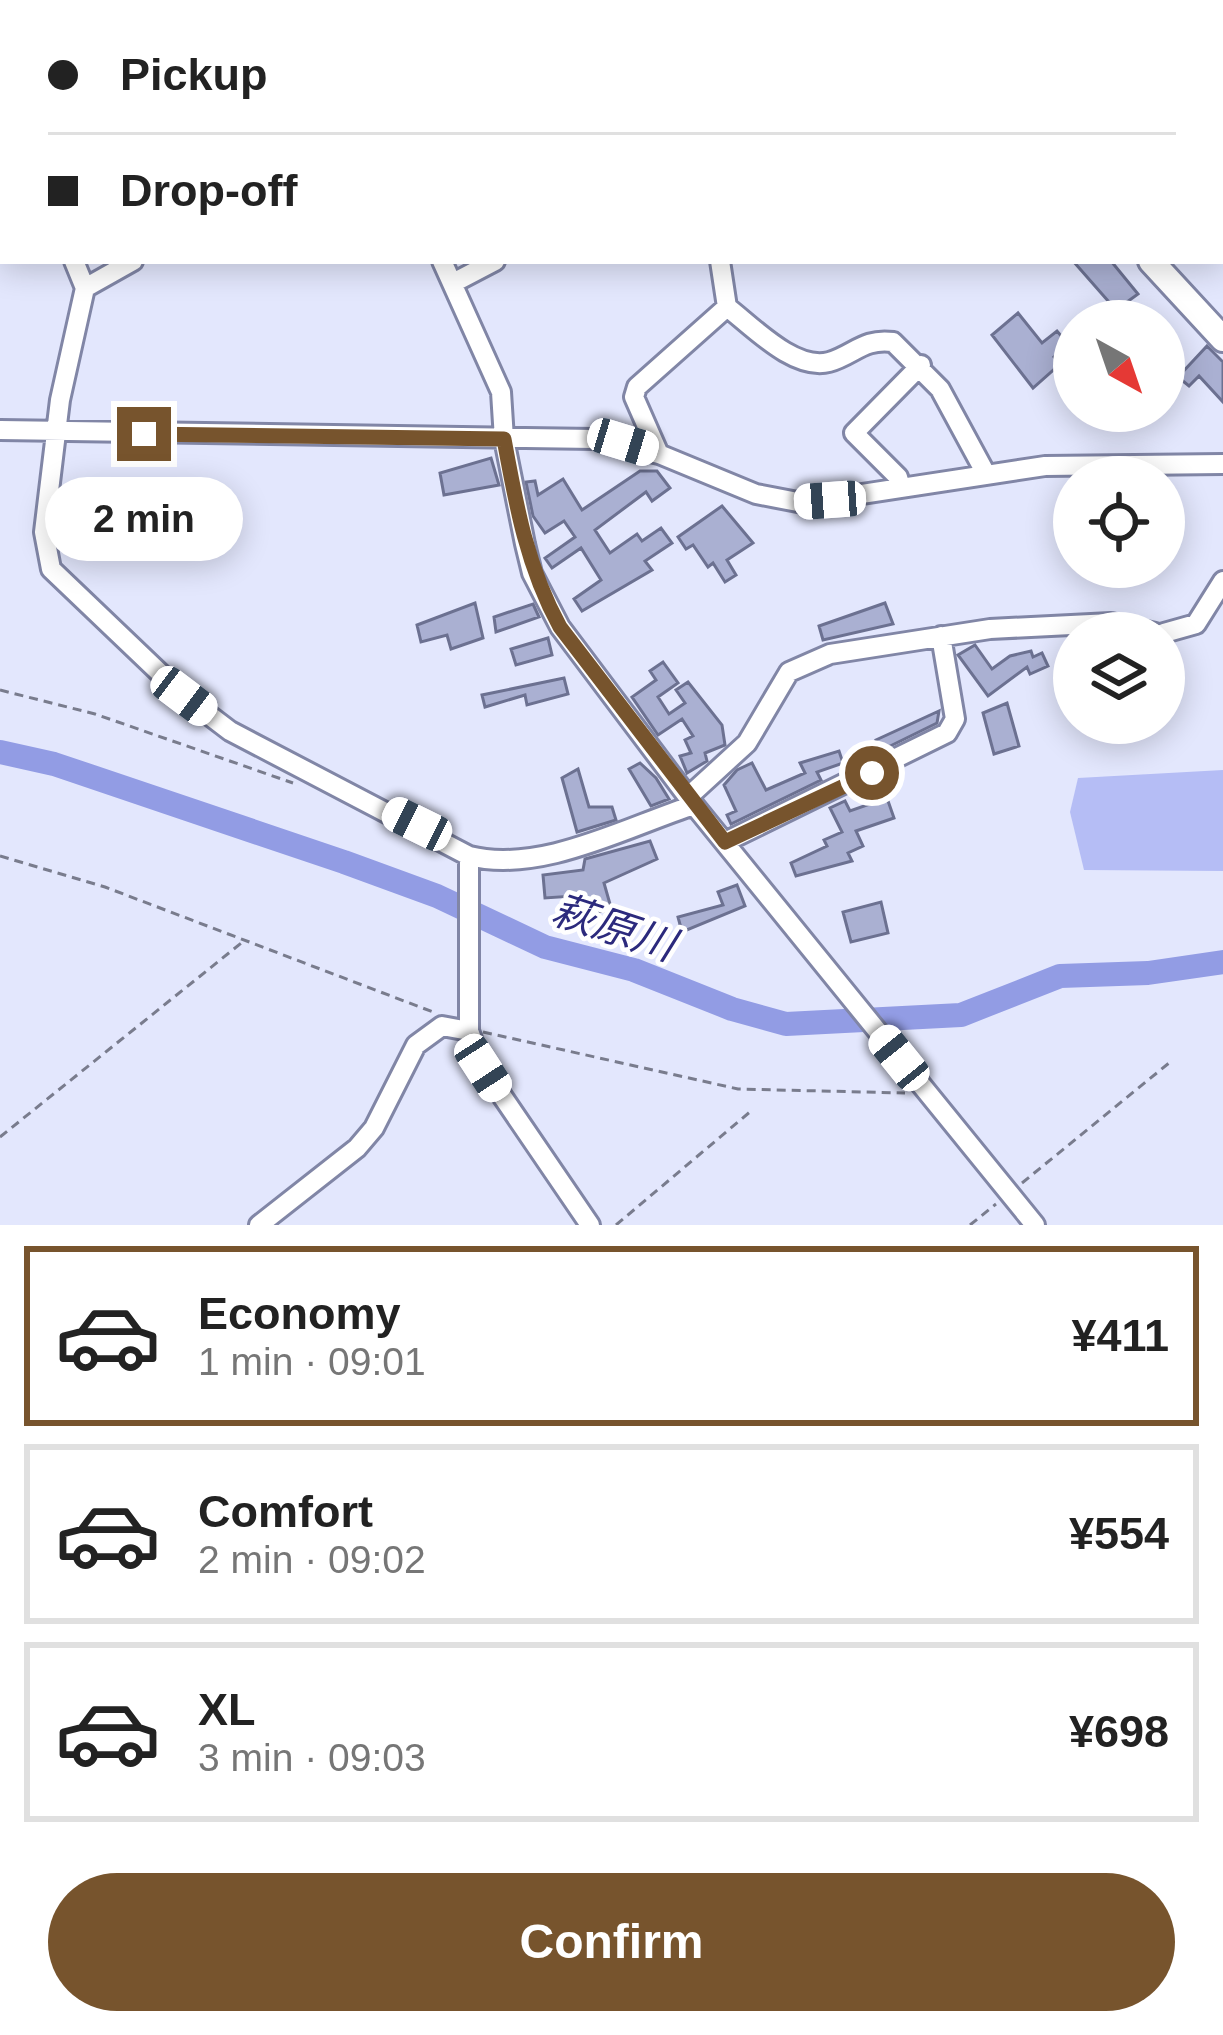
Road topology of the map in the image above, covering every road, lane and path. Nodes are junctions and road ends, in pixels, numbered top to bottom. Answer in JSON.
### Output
{"nodes":[{"id":1,"x":75,"y":264,"type":"edge"},
{"id":2,"x":128,"y":264,"type":"edge"},
{"id":3,"x":444,"y":264,"type":"edge"},
{"id":4,"x":489,"y":264,"type":"edge"},
{"id":5,"x":720,"y":264,"type":"edge"},
{"id":6,"x":1154,"y":264,"type":"edge"},
{"id":7,"x":453,"y":283,"type":"junction"},
{"id":8,"x":86,"y":288,"type":"junction"},
{"id":9,"x":727,"y":307,"type":"junction"},
{"id":10,"x":1223,"y":339,"type":"edge"},
{"id":11,"x":921,"y":365,"type":"junction"},
{"id":12,"x":0,"y":430,"type":"edge"},
{"id":13,"x":56,"y":432,"type":"junction"},
{"id":14,"x":504,"y":439,"type":"junction"},
{"id":15,"x":659,"y":454,"type":"junction"},
{"id":16,"x":1223,"y":464,"type":"edge"},
{"id":17,"x":986,"y":474,"type":"junction"},
{"id":18,"x":901,"y":488,"type":"junction"},
{"id":19,"x":1223,"y":581,"type":"edge"},
{"id":20,"x":1053,"y":627,"type":"edge"},
{"id":21,"x":1185,"y":627,"type":"edge"},
{"id":22,"x":941,"y":636,"type":"junction"},
{"id":23,"x":0,"y":690,"type":"edge"},
{"id":24,"x":294,"y":783,"type":"dead end"},
{"id":25,"x":691,"y":801,"type":"junction"},
{"id":26,"x":725,"y":842,"type":"junction"},
{"id":27,"x":1,"y":857,"type":"edge"},
{"id":28,"x":470,"y":862,"type":"junction"},
{"id":29,"x":245,"y":940,"type":"junction"},
{"id":30,"x":442,"y":1026,"type":"junction"},
{"id":31,"x":470,"y":1026,"type":"junction"},
{"id":32,"x":1169,"y":1063,"type":"dead end"},
{"id":33,"x":927,"y":1094,"type":"junction"},
{"id":34,"x":751,"y":1111,"type":"dead end"},
{"id":35,"x":0,"y":1137,"type":"edge"},
{"id":36,"x":1010,"y":1193,"type":"junction"},
{"id":37,"x":260,"y":1225,"type":"edge"},
{"id":38,"x":590,"y":1225,"type":"edge"},
{"id":39,"x":616,"y":1225,"type":"edge"},
{"id":40,"x":970,"y":1225,"type":"edge"},
{"id":41,"x":1035,"y":1225,"type":"edge"}],
"edges":[{"from":1,"to":8,"type":"street"},
{"from":2,"to":8,"type":"street"},
{"from":3,"to":7,"type":"street"},
{"from":4,"to":7,"type":"street"},
{"from":5,"to":9,"type":"street"},
{"from":6,"to":10,"type":"main road"},
{"from":7,"to":14,"type":"street"},
{"from":8,"to":13,"type":"street"},
{"from":9,"to":11,"type":"street"},
{"from":9,"to":15,"type":"street"},
{"from":11,"to":17,"type":"street"},
{"from":11,"to":18,"type":"street"},
{"from":12,"to":13,"type":"street"},
{"from":13,"to":14,"type":"street"},
{"from":13,"to":28,"type":"street"},
{"from":14,"to":15,"type":"street"},
{"from":14,"to":25,"type":"street"},
{"from":15,"to":18,"type":"street"},
{"from":16,"to":17,"type":"street"},
{"from":17,"to":18,"type":"street"},
{"from":19,"to":21,"type":"street"},
{"from":20,"to":22,"type":"street"},
{"from":22,"to":25,"type":"street"},
{"from":22,"to":26,"type":"street"},
{"from":23,"to":24,"type":"path"},
{"from":25,"to":26,"type":"street"},
{"from":25,"to":28,"type":"street"},
{"from":26,"to":33,"type":"street"},
{"from":27,"to":29,"type":"path"},
{"from":28,"to":31,"type":"street"},
{"from":29,"to":30,"type":"path"},
{"from":29,"to":35,"type":"path"},
{"from":30,"to":31,"type":"street"},
{"from":30,"to":37,"type":"street"},
{"from":31,"to":33,"type":"path"},
{"from":31,"to":38,"type":"street"},
{"from":32,"to":36,"type":"path"},
{"from":33,"to":36,"type":"street"},
{"from":34,"to":39,"type":"path"},
{"from":36,"to":40,"type":"path"},
{"from":36,"to":41,"type":"street"}]}
